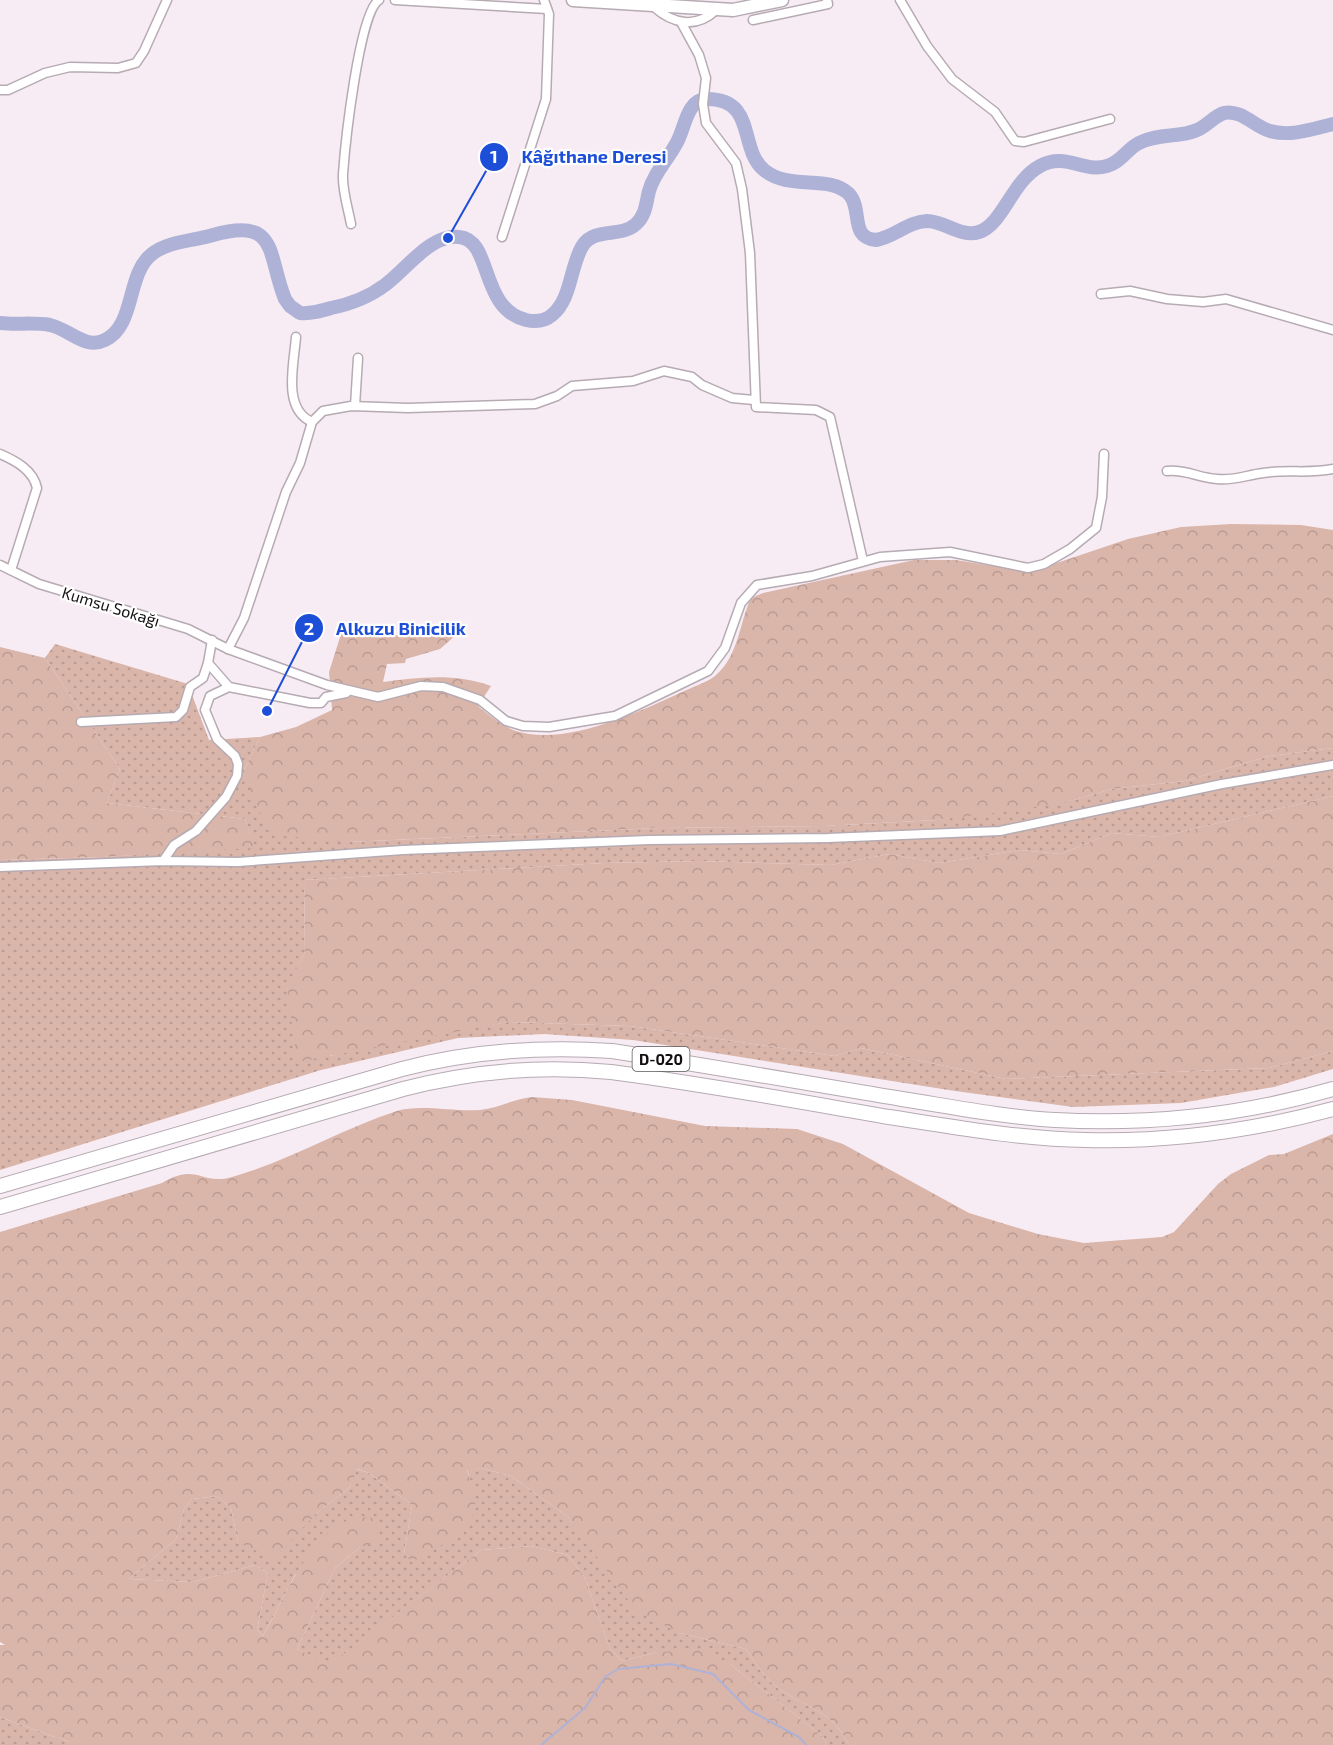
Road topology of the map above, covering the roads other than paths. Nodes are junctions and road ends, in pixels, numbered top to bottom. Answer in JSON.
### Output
{"nodes":[{"id":1,"x":167,"y":0,"type":"edge"},
{"id":2,"x":379,"y":0,"type":"edge"},
{"id":3,"x":395,"y":0,"type":"edge"},
{"id":4,"x":544,"y":0,"type":"edge"},
{"id":5,"x":573,"y":0,"type":"edge"},
{"id":6,"x":782,"y":0,"type":"edge"},
{"id":7,"x":827,"y":0,"type":"edge"},
{"id":8,"x":900,"y":0,"type":"edge"},
{"id":9,"x":654,"y":7,"type":"junction"},
{"id":10,"x":547,"y":9,"type":"junction"},
{"id":11,"x":716,"y":10,"type":"junction"},
{"id":12,"x":753,"y":20,"type":"dead end"},
{"id":13,"x":681,"y":22,"type":"junction"},
{"id":14,"x":0,"y":90,"type":"edge"},
{"id":15,"x":1110,"y":119,"type":"dead end"},
{"id":16,"x":351,"y":224,"type":"dead end"},
{"id":17,"x":502,"y":237,"type":"dead end"},
{"id":18,"x":1101,"y":294,"type":"dead end"},
{"id":19,"x":1333,"y":330,"type":"edge"},
{"id":20,"x":296,"y":338,"type":"dead end"},
{"id":21,"x":358,"y":358,"type":"dead end"},
{"id":22,"x":754,"y":400,"type":"junction"},
{"id":23,"x":355,"y":406,"type":"junction"},
{"id":24,"x":312,"y":422,"type":"junction"},
{"id":25,"x":0,"y":454,"type":"edge"},
{"id":26,"x":1104,"y":454,"type":"dead end"},
{"id":27,"x":1333,"y":469,"type":"edge"},
{"id":28,"x":1167,"y":471,"type":"dead end"},
{"id":29,"x":863,"y":561,"type":"junction"},
{"id":30,"x":0,"y":565,"type":"edge"},
{"id":31,"x":11,"y":570,"type":"junction"},
{"id":32,"x":212,"y":640,"type":"junction"},
{"id":33,"x":228,"y":649,"type":"junction"},
{"id":34,"x":208,"y":663,"type":"junction"},
{"id":35,"x":229,"y":687,"type":"junction"},
{"id":36,"x":355,"y":692,"type":"junction"},
{"id":37,"x":81,"y":722,"type":"dead end"},
{"id":38,"x":1333,"y":765,"type":"edge"},
{"id":39,"x":163,"y":861,"type":"junction"},
{"id":40,"x":0,"y":867,"type":"edge"},
{"id":41,"x":1333,"y":1089,"type":"edge"},
{"id":42,"x":1333,"y":1109,"type":"edge"},
{"id":43,"x":0,"y":1186,"type":"edge"},
{"id":44,"x":0,"y":1207,"type":"edge"}],
"edges":[{"from":1,"to":14,"type":"street"},
{"from":2,"to":16,"type":"street"},
{"from":3,"to":10,"type":"street"},
{"from":4,"to":10,"type":"street"},
{"from":5,"to":9,"type":"main road"},
{"from":6,"to":11,"type":"main road"},
{"from":7,"to":12,"type":"street"},
{"from":8,"to":15,"type":"street"},
{"from":9,"to":11,"type":"main road"},
{"from":9,"to":13,"type":"street"},
{"from":10,"to":17,"type":"street"},
{"from":11,"to":13,"type":"street"},
{"from":13,"to":22,"type":"street"},
{"from":18,"to":19,"type":"street"},
{"from":20,"to":24,"type":"street"},
{"from":21,"to":23,"type":"street"},
{"from":22,"to":23,"type":"street"},
{"from":22,"to":29,"type":"street"},
{"from":23,"to":24,"type":"street"},
{"from":24,"to":33,"type":"street"},
{"from":25,"to":31,"type":"street"},
{"from":26,"to":29,"type":"street"},
{"from":27,"to":28,"type":"street"},
{"from":29,"to":36,"type":"street"},
{"from":30,"to":31,"type":"street","name":"Kumsu Sokağı"},
{"from":31,"to":32,"type":"street","name":"Kumsu Sokağı"},
{"from":32,"to":33,"type":"street","name":"Kumsu Sokağı"},
{"from":32,"to":34,"type":"street"},
{"from":33,"to":36,"type":"street","name":"Kumsu Sokağı"},
{"from":34,"to":35,"type":"street"},
{"from":34,"to":37,"type":"street"},
{"from":35,"to":36,"type":"street"},
{"from":35,"to":39,"type":"street"},
{"from":38,"to":39,"type":"street"},
{"from":39,"to":40,"type":"street"},
{"from":41,"to":43,"type":"highway","number":"D-020"},
{"from":42,"to":44,"type":"highway","number":"D-020"}]}
